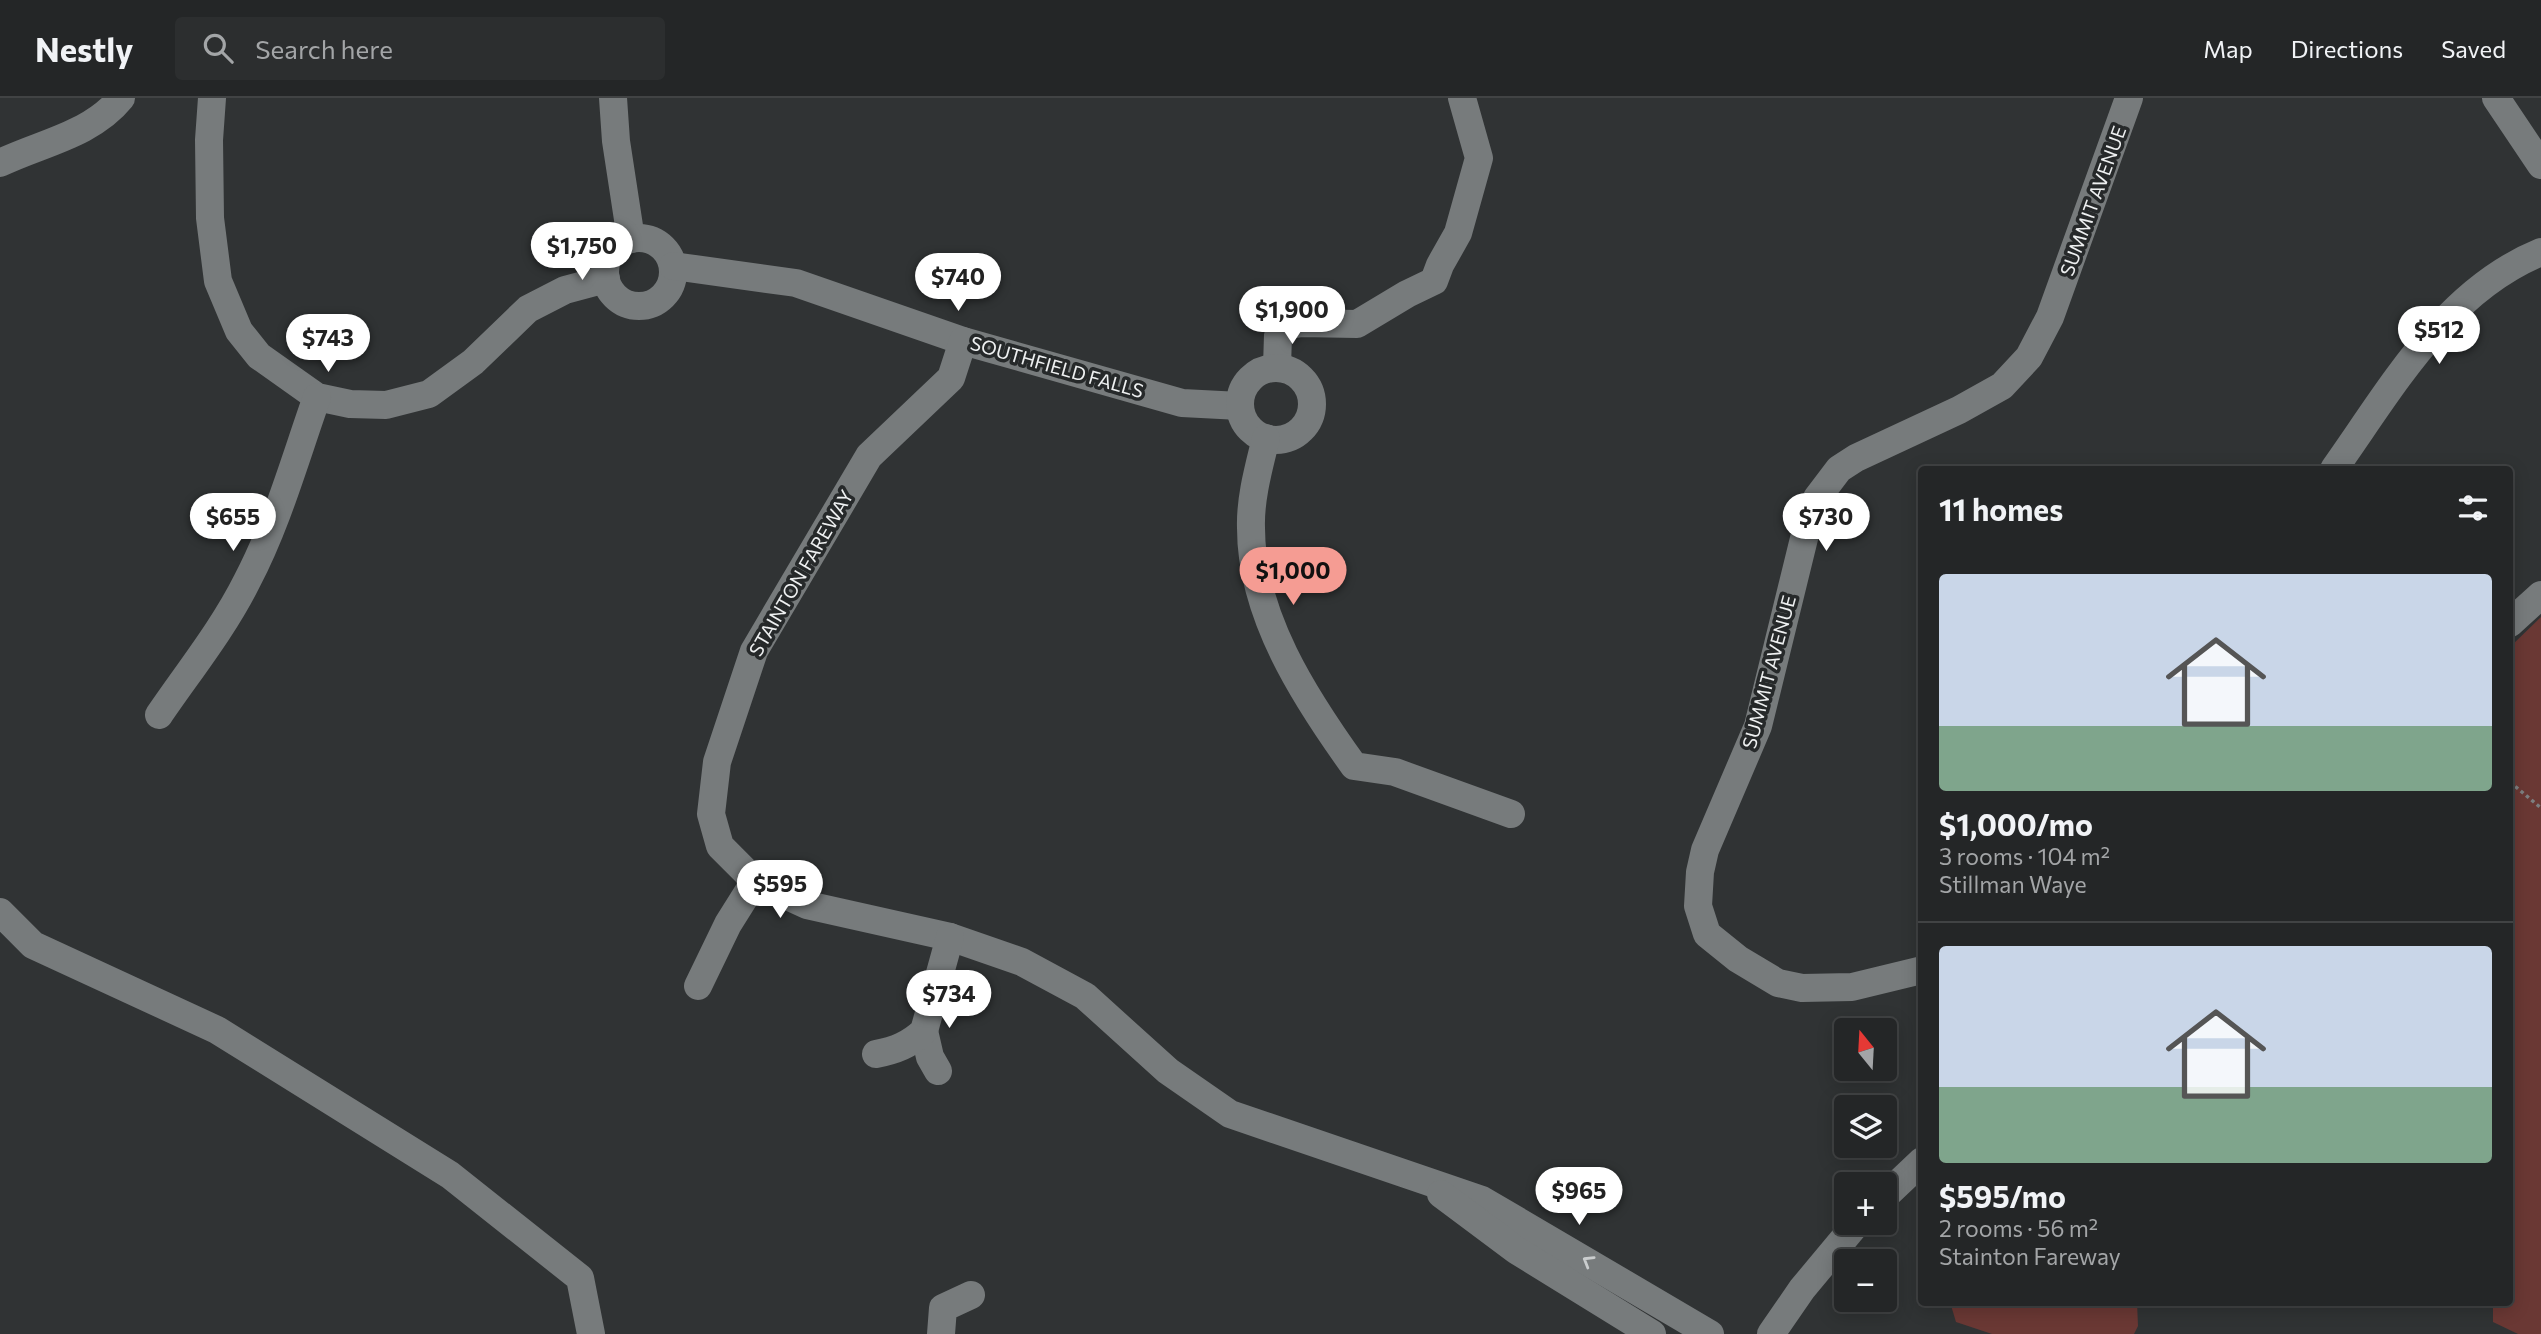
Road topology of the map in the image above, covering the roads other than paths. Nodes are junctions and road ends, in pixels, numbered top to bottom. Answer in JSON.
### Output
{"nodes":[{"id":1,"x":121,"y":98,"type":"edge"},
{"id":2,"x":212,"y":98,"type":"edge"},
{"id":3,"x":613,"y":98,"type":"edge"},
{"id":4,"x":1462,"y":98,"type":"edge"},
{"id":5,"x":2129,"y":98,"type":"edge"},
{"id":6,"x":2496,"y":98,"type":"edge"},
{"id":7,"x":0,"y":163,"type":"edge"},
{"id":8,"x":2541,"y":165,"type":"edge"},
{"id":9,"x":631,"y":239,"type":"junction"},
{"id":10,"x":2541,"y":252,"type":"edge"},
{"id":11,"x":673,"y":266,"type":"junction"},
{"id":12,"x":606,"y":279,"type":"junction"},
{"id":13,"x":963,"y":341,"type":"junction"},
{"id":14,"x":1277,"y":367,"type":"junction"},
{"id":15,"x":317,"y":397,"type":"junction"},
{"id":16,"x":1240,"y":406,"type":"junction"},
{"id":17,"x":1266,"y":438,"type":"junction"},
{"id":18,"x":2336,"y":466,"type":"edge"},
{"id":19,"x":2541,"y":595,"type":"edge"},
{"id":20,"x":2513,"y":620,"type":"edge"},
{"id":21,"x":159,"y":715,"type":"dead end"},
{"id":22,"x":1511,"y":814,"type":"dead end"},
{"id":23,"x":755,"y":881,"type":"junction"},
{"id":24,"x":0,"y":912,"type":"edge"},
{"id":25,"x":950,"y":937,"type":"junction"},
{"id":26,"x":1918,"y":971,"type":"edge"},
{"id":27,"x":698,"y":986,"type":"dead end"},
{"id":28,"x":924,"y":1031,"type":"junction"},
{"id":29,"x":876,"y":1054,"type":"dead end"},
{"id":30,"x":938,"y":1071,"type":"dead end"},
{"id":31,"x":1918,"y":1164,"type":"edge"},
{"id":32,"x":1897,"y":1184,"type":"edge"},
{"id":33,"x":1847,"y":1235,"type":"edge"},
{"id":34,"x":1520,"y":1236,"type":"junction"},
{"id":35,"x":1634,"y":1289,"type":"junction"},
{"id":36,"x":971,"y":1295,"type":"dead end"},
{"id":37,"x":1618,"y":1313,"type":"junction"},
{"id":38,"x":591,"y":1334,"type":"edge"},
{"id":39,"x":942,"y":1334,"type":"edge"},
{"id":40,"x":1652,"y":1334,"type":"edge"},
{"id":41,"x":1710,"y":1334,"type":"edge"},
{"id":42,"x":1771,"y":1334,"type":"edge"}],
"edges":[{"from":1,"to":7,"type":"street"},
{"from":2,"to":15,"type":"street"},
{"from":3,"to":9,"type":"street"},
{"from":4,"to":14,"type":"street"},
{"from":5,"to":26,"type":"street","name":"SUMMIT AVENUE"},
{"from":6,"to":8,"type":"street"},
{"from":9,"to":11,"type":"street"},
{"from":9,"to":12,"type":"street"},
{"from":10,"to":18,"type":"street"},
{"from":11,"to":12,"type":"street"},
{"from":11,"to":13,"type":"street","name":"SOUTHFIELD FALLS"},
{"from":12,"to":15,"type":"street"},
{"from":13,"to":16,"type":"street","name":"SOUTHFIELD FALLS"},
{"from":13,"to":23,"type":"street","name":"STAINTON FAREWAY"},
{"from":14,"to":16,"type":"street"},
{"from":14,"to":17,"type":"street"},
{"from":15,"to":21,"type":"street"},
{"from":16,"to":17,"type":"street"},
{"from":17,"to":22,"type":"street"},
{"from":19,"to":20,"type":"street"},
{"from":23,"to":25,"type":"street","name":"STAINTON FAREWAY"},
{"from":23,"to":27,"type":"street"},
{"from":24,"to":38,"type":"street"},
{"from":25,"to":28,"type":"street"},
{"from":25,"to":34,"type":"street","name":"STAINTON FAREWAY"},
{"from":28,"to":29,"type":"street"},
{"from":28,"to":30,"type":"street"},
{"from":31,"to":32,"type":"street"},
{"from":33,"to":42,"type":"street"},
{"from":35,"to":34,"type":"street","name":"STAINTON FAREWAY","one_way":true},
{"from":34,"to":37,"type":"street","name":"STAINTON FAREWAY"},
{"from":35,"to":37,"type":"street"},
{"from":35,"to":41,"type":"street","name":"STAINTON FAREWAY"},
{"from":36,"to":39,"type":"street"},
{"from":37,"to":40,"type":"street","name":"STAINTON FAREWAY"}]}
